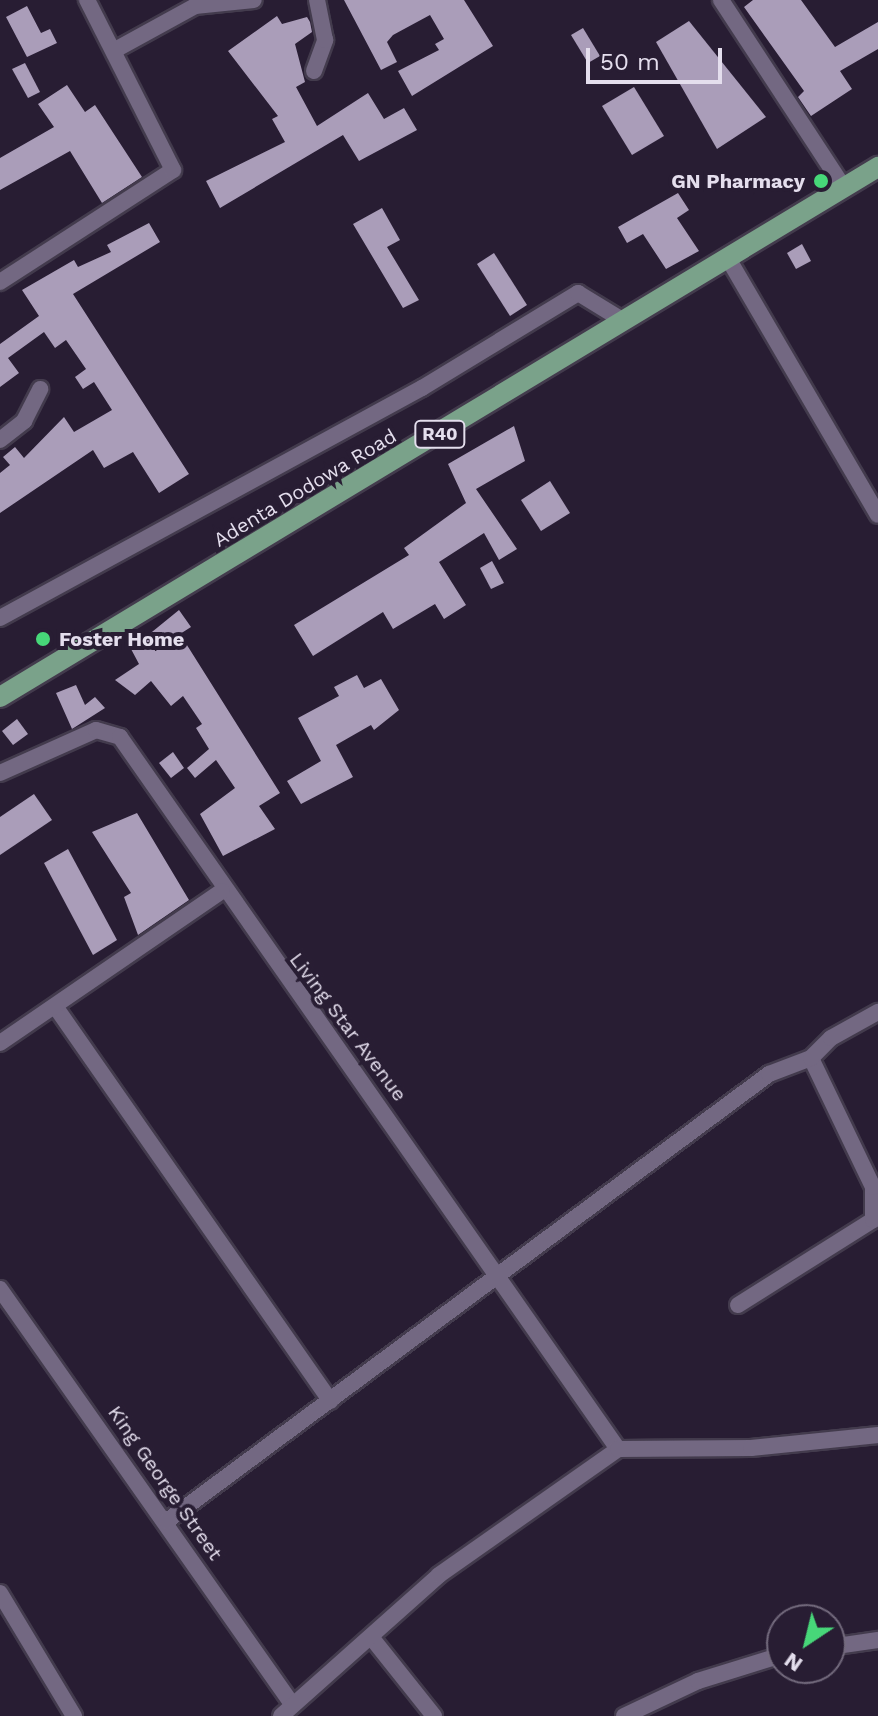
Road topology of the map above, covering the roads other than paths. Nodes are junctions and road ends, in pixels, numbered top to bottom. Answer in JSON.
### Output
{"nodes":[{"id":1,"x":87,"y":0,"type":"edge"},
{"id":2,"x":254,"y":0,"type":"edge"},
{"id":3,"x":317,"y":0,"type":"edge"},
{"id":4,"x":721,"y":0,"type":"edge"},
{"id":5,"x":115,"y":50,"type":"junction"},
{"id":6,"x":314,"y":71,"type":"dead end"},
{"id":7,"x":878,"y":167,"type":"edge"},
{"id":8,"x":844,"y":188,"type":"junction"},
{"id":9,"x":729,"y":260,"type":"junction"},
{"id":10,"x":0,"y":282,"type":"edge"},
{"id":11,"x":622,"y":320,"type":"junction"},
{"id":12,"x":40,"y":389,"type":"dead end"},
{"id":13,"x":0,"y":440,"type":"edge"},
{"id":14,"x":878,"y":515,"type":"edge"},
{"id":15,"x":0,"y":618,"type":"edge"},
{"id":16,"x":0,"y":697,"type":"edge"},
{"id":17,"x":0,"y":773,"type":"edge"},
{"id":18,"x":222,"y":891,"type":"junction"},
{"id":19,"x":57,"y":1009,"type":"junction"},
{"id":20,"x":878,"y":1012,"type":"edge"},
{"id":21,"x":0,"y":1043,"type":"edge"},
{"id":22,"x":811,"y":1058,"type":"junction"},
{"id":23,"x":497,"y":1279,"type":"junction"},
{"id":24,"x":0,"y":1289,"type":"edge"},
{"id":25,"x":738,"y":1305,"type":"dead end"},
{"id":26,"x":330,"y":1401,"type":"junction"},
{"id":27,"x":878,"y":1435,"type":"edge"},
{"id":28,"x":618,"y":1449,"type":"junction"},
{"id":29,"x":167,"y":1521,"type":"junction"},
{"id":30,"x":0,"y":1593,"type":"edge"},
{"id":31,"x":371,"y":1637,"type":"junction"},
{"id":32,"x":878,"y":1640,"type":"edge"},
{"id":33,"x":846,"y":1645,"type":"edge"},
{"id":34,"x":766,"y":1660,"type":"edge"},
{"id":35,"x":287,"y":1710,"type":"edge"},
{"id":36,"x":74,"y":1716,"type":"edge"},
{"id":37,"x":434,"y":1716,"type":"edge"},
{"id":38,"x":624,"y":1716,"type":"edge"}],
"edges":[{"from":1,"to":5,"type":"street"},
{"from":2,"to":5,"type":"street"},
{"from":3,"to":6,"type":"street"},
{"from":4,"to":8,"type":"street"},
{"from":5,"to":10,"type":"street"},
{"from":7,"to":8,"type":"main road","name":"Adenta Dodowa Road","number":"R40"},
{"from":8,"to":9,"type":"main road","name":"Adenta Dodowa Road","number":"R40"},
{"from":9,"to":11,"type":"main road","name":"Adenta Dodowa Road","number":"R40"},
{"from":9,"to":14,"type":"street"},
{"from":11,"to":15,"type":"street"},
{"from":11,"to":16,"type":"main road","name":"Adenta Dodowa Road","number":"R40"},
{"from":12,"to":13,"type":"street"},
{"from":17,"to":18,"type":"street","name":"Living Star Avenue"},
{"from":18,"to":19,"type":"street"},
{"from":18,"to":23,"type":"street","name":"Living Star Avenue"},
{"from":19,"to":21,"type":"street"},
{"from":19,"to":26,"type":"street"},
{"from":20,"to":22,"type":"street"},
{"from":22,"to":23,"type":"street"},
{"from":22,"to":25,"type":"street"},
{"from":23,"to":26,"type":"street"},
{"from":23,"to":28,"type":"street","name":"Living Star Avenue"},
{"from":24,"to":29,"type":"street","name":"King George Street"},
{"from":26,"to":29,"type":"street"},
{"from":27,"to":28,"type":"street"},
{"from":28,"to":31,"type":"street"},
{"from":29,"to":35,"type":"street","name":"King George Street"},
{"from":30,"to":36,"type":"street"},
{"from":31,"to":35,"type":"street"},
{"from":31,"to":37,"type":"street"},
{"from":32,"to":33,"type":"street"},
{"from":34,"to":38,"type":"street"}]}
